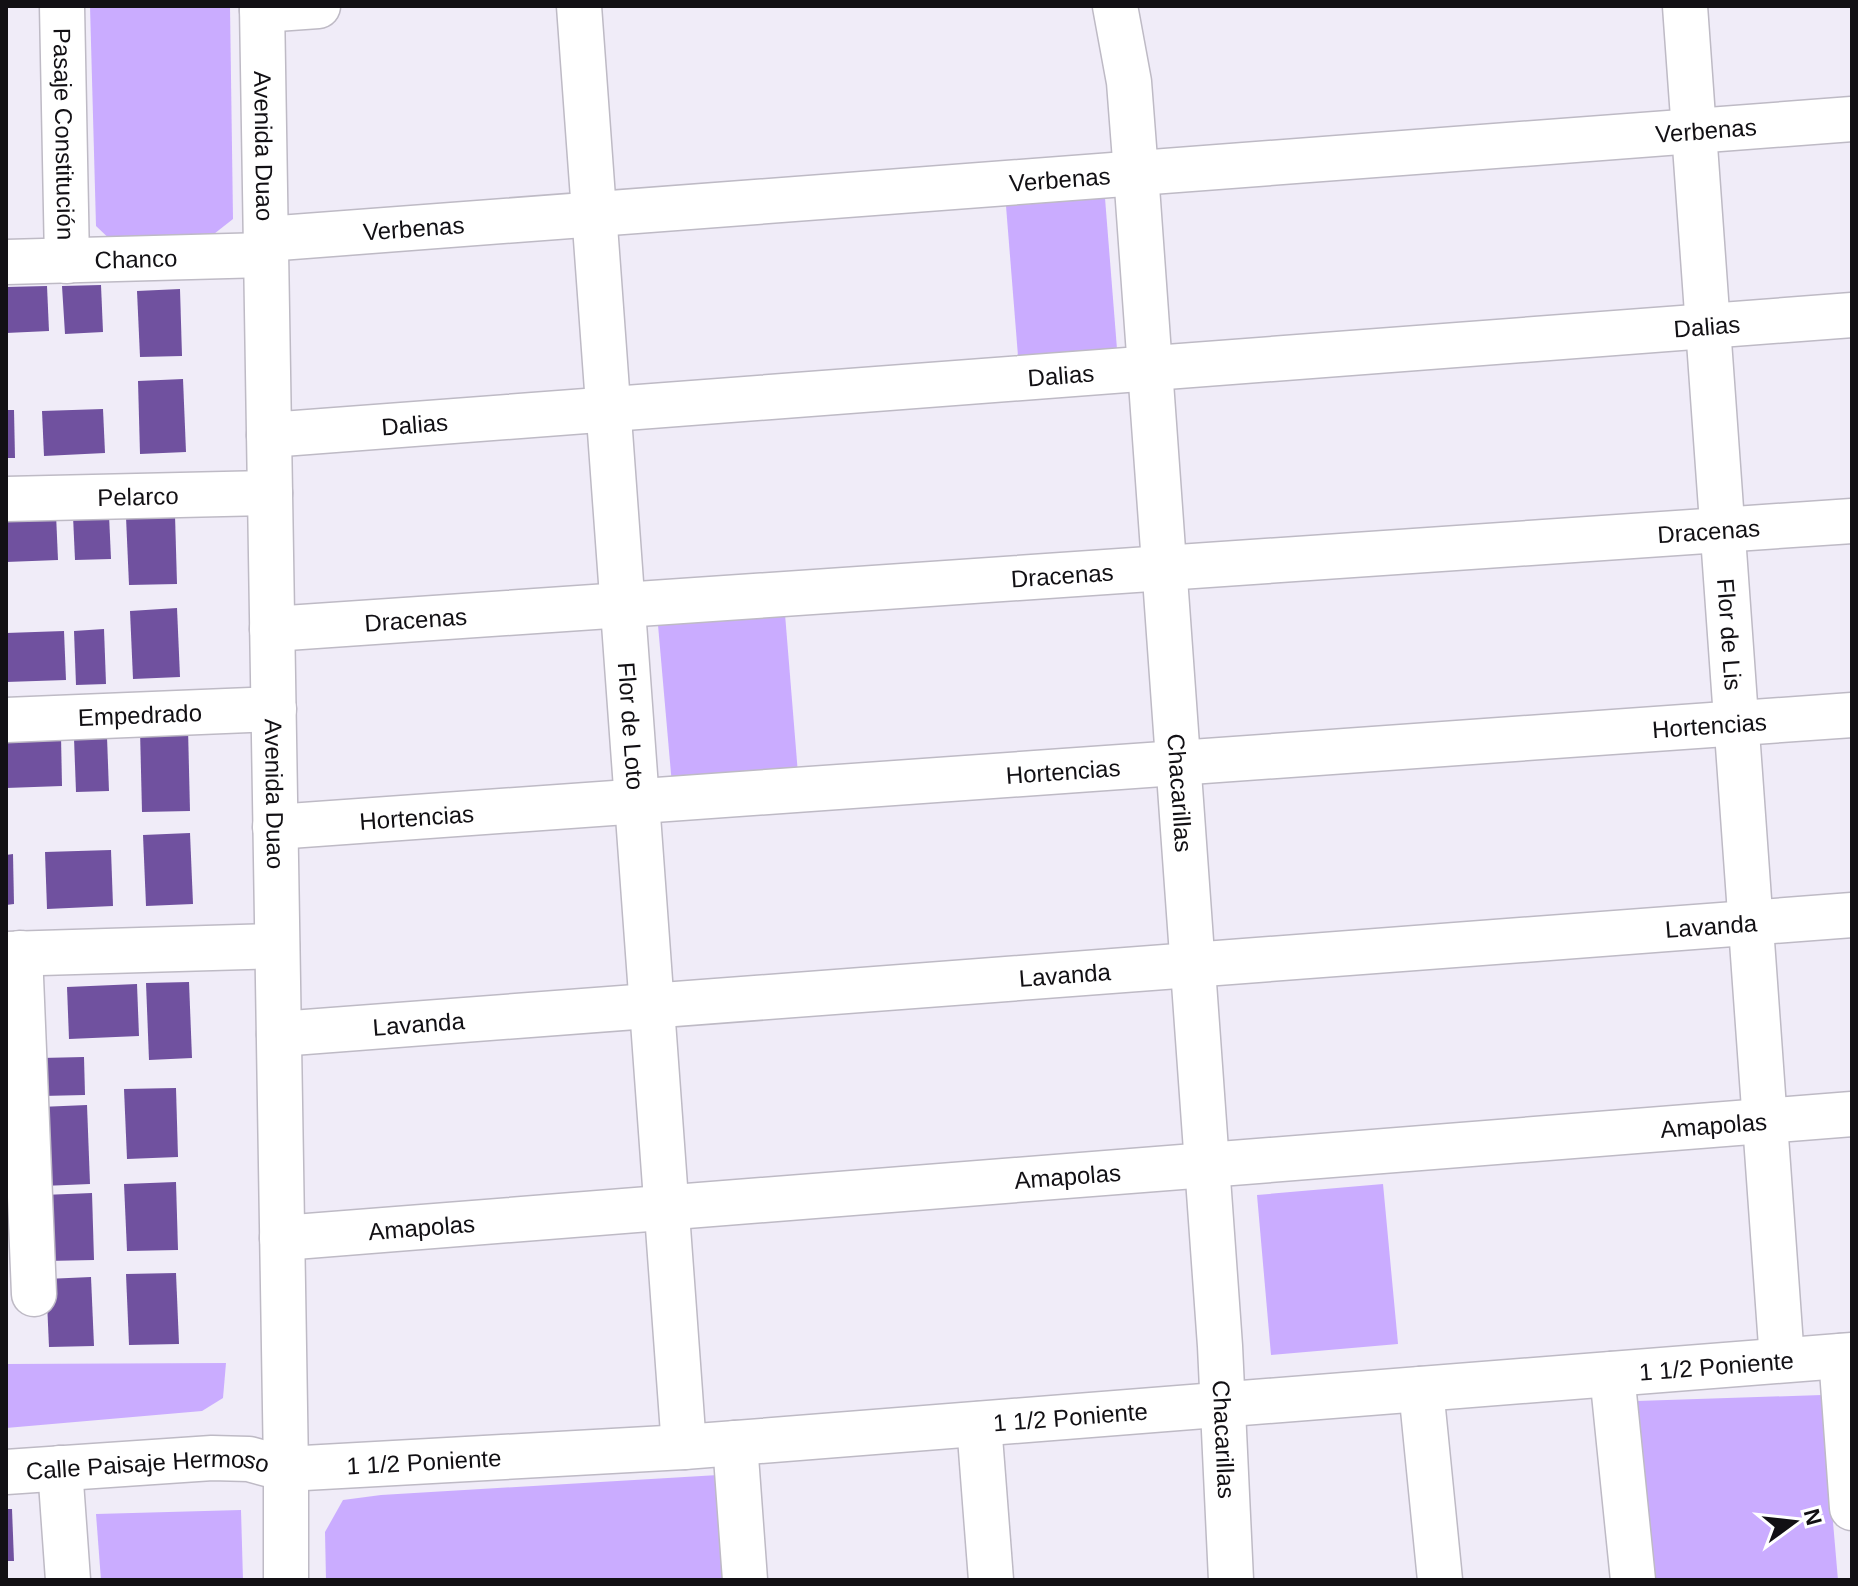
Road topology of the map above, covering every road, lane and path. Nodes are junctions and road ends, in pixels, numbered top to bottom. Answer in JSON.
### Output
{"nodes":[{"id":1,"x":62,"y":6,"type":"edge"},
{"id":2,"x":318,"y":6,"type":"edge"},
{"id":3,"x":579,"y":6,"type":"edge"},
{"id":4,"x":1115,"y":6,"type":"edge"},
{"id":5,"x":1685,"y":6,"type":"edge"},
{"id":6,"x":262,"y":8,"type":"edge"},
{"id":7,"x":1852,"y":119,"type":"edge"},
{"id":8,"x":1694,"y":131,"type":"junction"},
{"id":9,"x":1136,"y":173,"type":"junction"},
{"id":10,"x":594,"y":214,"type":"junction"},
{"id":11,"x":266,"y":247,"type":"junction"},
{"id":12,"x":67,"y":261,"type":"junction"},
{"id":13,"x":6,"y":262,"type":"edge"},
{"id":14,"x":1852,"y":315,"type":"edge"},
{"id":15,"x":1709,"y":326,"type":"junction"},
{"id":16,"x":1150,"y":368,"type":"junction"},
{"id":17,"x":608,"y":409,"type":"junction"},
{"id":18,"x":269,"y":435,"type":"junction"},
{"id":19,"x":270,"y":493,"type":"junction"},
{"id":20,"x":6,"y":499,"type":"edge"},
{"id":21,"x":1852,"y":521,"type":"edge"},
{"id":22,"x":1723,"y":530,"type":"junction"},
{"id":23,"x":1164,"y":568,"type":"junction"},
{"id":24,"x":623,"y":605,"type":"junction"},
{"id":25,"x":272,"y":629,"type":"junction"},
{"id":26,"x":274,"y":709,"type":"junction"},
{"id":27,"x":1852,"y":715,"type":"edge"},
{"id":28,"x":6,"y":720,"type":"edge"},
{"id":29,"x":1737,"y":723,"type":"junction"},
{"id":30,"x":1178,"y":762,"type":"junction"},
{"id":31,"x":637,"y":801,"type":"junction"},
{"id":32,"x":275,"y":827,"type":"junction"},
{"id":33,"x":1852,"y":915,"type":"edge"},
{"id":34,"x":1752,"y":923,"type":"junction"},
{"id":35,"x":277,"y":946,"type":"junction"},
{"id":36,"x":13,"y":953,"type":"edge"},
{"id":37,"x":1192,"y":965,"type":"junction"},
{"id":38,"x":652,"y":1006,"type":"junction"},
{"id":39,"x":279,"y":1034,"type":"junction"},
{"id":40,"x":1852,"y":1114,"type":"edge"},
{"id":41,"x":1767,"y":1121,"type":"junction"},
{"id":42,"x":1207,"y":1165,"type":"junction"},
{"id":43,"x":667,"y":1207,"type":"junction"},
{"id":44,"x":282,"y":1238,"type":"junction"},
{"id":45,"x":34,"y":1294,"type":"dead end"},
{"id":46,"x":1846,"y":1355,"type":"edge"},
{"id":47,"x":1782,"y":1360,"type":"junction"},
{"id":48,"x":1612,"y":1374,"type":"junction"},
{"id":49,"x":1421,"y":1389,"type":"junction"},
{"id":50,"x":1221,"y":1405,"type":"junction"},
{"id":51,"x":979,"y":1424,"type":"junction"},
{"id":52,"x":735,"y":1443,"type":"junction"},
{"id":53,"x":684,"y":1447,"type":"junction"},
{"id":54,"x":60,"y":1468,"type":"junction"},
{"id":55,"x":286,"y":1469,"type":"junction"},
{"id":56,"x":6,"y":1472,"type":"edge"},
{"id":57,"x":1852,"y":1508,"type":"edge"},
{"id":58,"x":68,"y":1580,"type":"edge"},
{"id":59,"x":286,"y":1580,"type":"edge"},
{"id":60,"x":745,"y":1580,"type":"edge"},
{"id":61,"x":991,"y":1580,"type":"edge"},
{"id":62,"x":1231,"y":1580,"type":"edge"},
{"id":63,"x":1440,"y":1580,"type":"edge"},
{"id":64,"x":1633,"y":1580,"type":"edge"}],
"edges":[{"from":1,"to":12,"type":"street","name":"Pasaje Constitución"},
{"from":2,"to":6,"type":"street"},
{"from":3,"to":10,"type":"street","name":"Flor de Loto"},
{"from":4,"to":9,"type":"street","name":"Chacarillas"},
{"from":5,"to":8,"type":"street","name":"Flor de Lis"},
{"from":6,"to":11,"type":"street","name":"Avenida Duao"},
{"from":7,"to":8,"type":"street","name":"Verbenas"},
{"from":8,"to":9,"type":"street","name":"Verbenas"},
{"from":8,"to":15,"type":"street","name":"Flor de Lis"},
{"from":9,"to":10,"type":"street","name":"Verbenas"},
{"from":9,"to":16,"type":"street","name":"Chacarillas"},
{"from":10,"to":11,"type":"street","name":"Verbenas"},
{"from":10,"to":17,"type":"street","name":"Flor de Loto"},
{"from":11,"to":12,"type":"street","name":"Chanco"},
{"from":11,"to":18,"type":"street","name":"Avenida Duao"},
{"from":12,"to":13,"type":"street","name":"Chanco"},
{"from":14,"to":15,"type":"street","name":"Dalias"},
{"from":15,"to":16,"type":"street","name":"Dalias"},
{"from":15,"to":22,"type":"street","name":"Flor de Lis"},
{"from":16,"to":17,"type":"street","name":"Dalias"},
{"from":16,"to":23,"type":"street","name":"Chacarillas"},
{"from":17,"to":18,"type":"street","name":"Dalias"},
{"from":17,"to":24,"type":"street","name":"Flor de Loto"},
{"from":18,"to":19,"type":"street","name":"Avenida Duao"},
{"from":19,"to":20,"type":"street","name":"Pelarco"},
{"from":19,"to":25,"type":"street","name":"Avenida Duao"},
{"from":21,"to":22,"type":"street","name":"Dracenas"},
{"from":22,"to":23,"type":"street","name":"Dracenas"},
{"from":22,"to":29,"type":"street","name":"Flor de Lis"},
{"from":23,"to":24,"type":"street","name":"Dracenas"},
{"from":23,"to":30,"type":"street","name":"Chacarillas"},
{"from":24,"to":25,"type":"street","name":"Dracenas"},
{"from":24,"to":31,"type":"street","name":"Flor de Loto"},
{"from":25,"to":26,"type":"street","name":"Avenida Duao"},
{"from":26,"to":28,"type":"street","name":"Empedrado"},
{"from":26,"to":32,"type":"street","name":"Avenida Duao"},
{"from":27,"to":29,"type":"street","name":"Hortencias"},
{"from":29,"to":30,"type":"street","name":"Hortencias"},
{"from":29,"to":34,"type":"street","name":"Flor de Lis"},
{"from":30,"to":31,"type":"street","name":"Hortencias"},
{"from":30,"to":37,"type":"street","name":"Chacarillas"},
{"from":31,"to":32,"type":"street","name":"Hortencias"},
{"from":31,"to":38,"type":"street","name":"Flor de Loto"},
{"from":32,"to":35,"type":"street","name":"Avenida Duao"},
{"from":33,"to":34,"type":"street","name":"Lavanda"},
{"from":34,"to":37,"type":"street","name":"Lavanda"},
{"from":34,"to":41,"type":"street","name":"Flor de Lis"},
{"from":35,"to":36,"type":"street"},
{"from":35,"to":39,"type":"street","name":"Avenida Duao"},
{"from":36,"to":45,"type":"street"},
{"from":37,"to":38,"type":"street","name":"Lavanda"},
{"from":37,"to":42,"type":"street","name":"Chacarillas"},
{"from":38,"to":39,"type":"street","name":"Lavanda"},
{"from":38,"to":43,"type":"street","name":"Flor de Loto"},
{"from":39,"to":44,"type":"street","name":"Avenida Duao"},
{"from":40,"to":41,"type":"street","name":"Amapolas"},
{"from":41,"to":42,"type":"street","name":"Amapolas"},
{"from":41,"to":47,"type":"street","name":"Flor de Lis"},
{"from":42,"to":43,"type":"street","name":"Amapolas"},
{"from":42,"to":50,"type":"street","name":"Chacarillas"},
{"from":43,"to":44,"type":"street","name":"Amapolas"},
{"from":43,"to":53,"type":"street","name":"Flor de Loto"},
{"from":44,"to":55,"type":"street","name":"Avenida Duao"},
{"from":46,"to":47,"type":"street","name":"1 1/2 Poniente"},
{"from":46,"to":57,"type":"street"},
{"from":47,"to":48,"type":"street","name":"1 1/2 Poniente"},
{"from":48,"to":49,"type":"street","name":"1 1/2 Poniente"},
{"from":48,"to":64,"type":"street"},
{"from":49,"to":50,"type":"street","name":"1 1/2 Poniente"},
{"from":49,"to":63,"type":"street"},
{"from":50,"to":51,"type":"street","name":"1 1/2 Poniente"},
{"from":50,"to":62,"type":"street","name":"Chacarillas"},
{"from":51,"to":52,"type":"street","name":"1 1/2 Poniente"},
{"from":51,"to":61,"type":"street"},
{"from":52,"to":53,"type":"street","name":"1 1/2 Poniente"},
{"from":52,"to":60,"type":"street"},
{"from":53,"to":55,"type":"street","name":"1 1/2 Poniente"},
{"from":54,"to":55,"type":"street","name":"Calle Paisaje Hermoso"},
{"from":54,"to":56,"type":"street","name":"Calle Paisaje Hermoso"},
{"from":54,"to":58,"type":"street"},
{"from":55,"to":59,"type":"street","name":"Avenida Duao"}]}
